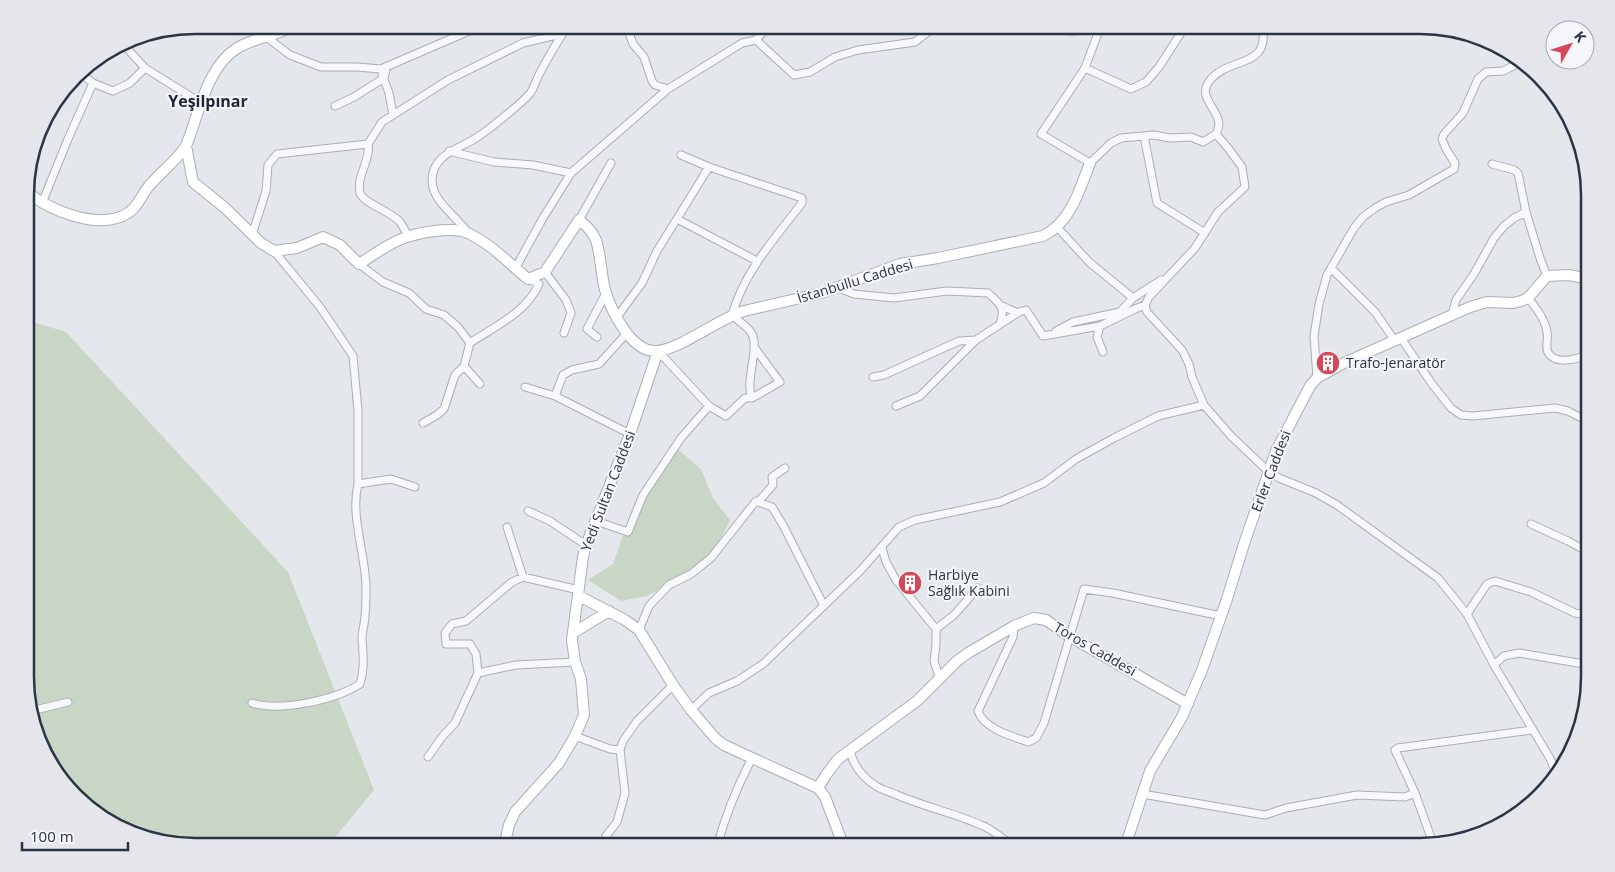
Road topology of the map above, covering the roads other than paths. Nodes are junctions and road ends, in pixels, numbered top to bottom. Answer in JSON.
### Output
{"nodes":[{"id":1,"x":277,"y":34,"type":"edge"},
{"id":2,"x":462,"y":34,"type":"edge"},
{"id":3,"x":561,"y":34,"type":"edge"},
{"id":4,"x":563,"y":34,"type":"edge"},
{"id":5,"x":629,"y":34,"type":"edge"},
{"id":6,"x":761,"y":34,"type":"edge"},
{"id":7,"x":926,"y":34,"type":"edge"},
{"id":8,"x":1098,"y":34,"type":"edge"},
{"id":9,"x":1181,"y":34,"type":"edge"},
{"id":10,"x":1263,"y":34,"type":"edge"},
{"id":11,"x":265,"y":36,"type":"junction"},
{"id":12,"x":756,"y":40,"type":"junction"},
{"id":13,"x":127,"y":49,"type":"edge"},
{"id":14,"x":1515,"y":65,"type":"edge"},
{"id":15,"x":146,"y":68,"type":"junction"},
{"id":16,"x":384,"y":68,"type":"junction"},
{"id":17,"x":1085,"y":68,"type":"junction"},
{"id":18,"x":86,"y":77,"type":"edge"},
{"id":19,"x":384,"y":78,"type":"junction"},
{"id":20,"x":94,"y":83,"type":"junction"},
{"id":21,"x":668,"y":89,"type":"junction"},
{"id":22,"x":201,"y":103,"type":"junction"},
{"id":23,"x":335,"y":106,"type":"dead end"},
{"id":24,"x":393,"y":115,"type":"junction"},
{"id":25,"x":1216,"y":134,"type":"junction"},
{"id":26,"x":1144,"y":136,"type":"junction"},
{"id":27,"x":368,"y":144,"type":"junction"},
{"id":28,"x":186,"y":146,"type":"junction"},
{"id":29,"x":450,"y":152,"type":"junction"},
{"id":30,"x":681,"y":156,"type":"dead end"},
{"id":31,"x":611,"y":163,"type":"dead end"},
{"id":32,"x":1090,"y":163,"type":"junction"},
{"id":33,"x":1492,"y":164,"type":"dead end"},
{"id":34,"x":708,"y":166,"type":"junction"},
{"id":35,"x":571,"y":173,"type":"junction"},
{"id":36,"x":34,"y":197,"type":"edge"},
{"id":37,"x":42,"y":203,"type":"junction"},
{"id":38,"x":1526,"y":212,"type":"junction"},
{"id":39,"x":677,"y":219,"type":"junction"},
{"id":40,"x":579,"y":220,"type":"junction"},
{"id":41,"x":1057,"y":227,"type":"junction"},
{"id":42,"x":468,"y":233,"type":"junction"},
{"id":43,"x":1205,"y":233,"type":"junction"},
{"id":44,"x":252,"y":235,"type":"junction"},
{"id":45,"x":408,"y":236,"type":"junction"},
{"id":46,"x":274,"y":252,"type":"junction"},
{"id":47,"x":758,"y":261,"type":"junction"},
{"id":48,"x":359,"y":264,"type":"junction"},
{"id":49,"x":516,"y":267,"type":"junction"},
{"id":50,"x":1331,"y":268,"type":"junction"},
{"id":51,"x":545,"y":272,"type":"junction"},
{"id":52,"x":1172,"y":273,"type":"junction"},
{"id":53,"x":1547,"y":276,"type":"junction"},
{"id":54,"x":528,"y":278,"type":"junction"},
{"id":55,"x":1581,"y":278,"type":"edge"},
{"id":56,"x":839,"y":288,"type":"junction"},
{"id":57,"x":606,"y":293,"type":"junction"},
{"id":58,"x":1133,"y":298,"type":"junction"},
{"id":59,"x":1528,"y":298,"type":"junction"},
{"id":60,"x":1000,"y":304,"type":"junction"},
{"id":61,"x":1145,"y":306,"type":"junction"},
{"id":62,"x":1018,"y":312,"type":"junction"},
{"id":63,"x":732,"y":315,"type":"junction"},
{"id":64,"x":1452,"y":315,"type":"junction"},
{"id":65,"x":617,"y":316,"type":"junction"},
{"id":66,"x":1000,"y":324,"type":"junction"},
{"id":67,"x":1100,"y":326,"type":"junction"},
{"id":68,"x":564,"y":333,"type":"dead end"},
{"id":69,"x":627,"y":333,"type":"junction"},
{"id":70,"x":1052,"y":334,"type":"junction"},
{"id":71,"x":597,"y":337,"type":"dead end"},
{"id":72,"x":1398,"y":339,"type":"junction"},
{"id":73,"x":976,"y":340,"type":"junction"},
{"id":74,"x":470,"y":343,"type":"junction"},
{"id":75,"x":754,"y":347,"type":"junction"},
{"id":76,"x":658,"y":351,"type":"junction"},
{"id":77,"x":1103,"y":352,"type":"dead end"},
{"id":78,"x":1581,"y":357,"type":"edge"},
{"id":79,"x":464,"y":366,"type":"junction"},
{"id":80,"x":873,"y":377,"type":"dead end"},
{"id":81,"x":1317,"y":378,"type":"junction"},
{"id":82,"x":480,"y":384,"type":"dead end"},
{"id":83,"x":524,"y":387,"type":"dead end"},
{"id":84,"x":555,"y":396,"type":"junction"},
{"id":85,"x":752,"y":398,"type":"junction"},
{"id":86,"x":1204,"y":405,"type":"junction"},
{"id":87,"x":709,"y":406,"type":"junction"},
{"id":88,"x":896,"y":406,"type":"dead end"},
{"id":89,"x":1581,"y":418,"type":"edge"},
{"id":90,"x":423,"y":423,"type":"dead end"},
{"id":91,"x":630,"y":434,"type":"junction"},
{"id":92,"x":785,"y":468,"type":"dead end"},
{"id":93,"x":1269,"y":472,"type":"junction"},
{"id":94,"x":358,"y":484,"type":"junction"},
{"id":95,"x":415,"y":487,"type":"dead end"},
{"id":96,"x":758,"y":502,"type":"junction"},
{"id":97,"x":528,"y":511,"type":"dead end"},
{"id":98,"x":596,"y":521,"type":"junction"},
{"id":99,"x":1531,"y":524,"type":"dead end"},
{"id":100,"x":507,"y":527,"type":"dead end"},
{"id":101,"x":586,"y":545,"type":"junction"},
{"id":102,"x":882,"y":548,"type":"junction"},
{"id":103,"x":1581,"y":548,"type":"edge"},
{"id":104,"x":523,"y":577,"type":"junction"},
{"id":105,"x":978,"y":588,"type":"dead end"},
{"id":106,"x":579,"y":593,"type":"junction"},
{"id":107,"x":824,"y":606,"type":"junction"},
{"id":108,"x":609,"y":611,"type":"junction"},
{"id":109,"x":1467,"y":614,"type":"junction"},
{"id":110,"x":1581,"y":614,"type":"edge"},
{"id":111,"x":1221,"y":616,"type":"junction"},
{"id":112,"x":1014,"y":626,"type":"junction"},
{"id":113,"x":936,"y":629,"type":"junction"},
{"id":114,"x":639,"y":630,"type":"junction"},
{"id":115,"x":573,"y":633,"type":"junction"},
{"id":116,"x":1070,"y":636,"type":"junction"},
{"id":117,"x":575,"y":662,"type":"junction"},
{"id":118,"x":1581,"y":663,"type":"edge"},
{"id":119,"x":1494,"y":665,"type":"junction"},
{"id":120,"x":478,"y":673,"type":"junction"},
{"id":121,"x":939,"y":677,"type":"junction"},
{"id":122,"x":673,"y":685,"type":"junction"},
{"id":123,"x":68,"y":702,"type":"dead end"},
{"id":124,"x":252,"y":703,"type":"dead end"},
{"id":125,"x":1188,"y":704,"type":"junction"},
{"id":126,"x":37,"y":709,"type":"edge"},
{"id":127,"x":691,"y":710,"type":"junction"},
{"id":128,"x":1531,"y":730,"type":"junction"},
{"id":129,"x":576,"y":736,"type":"junction"},
{"id":130,"x":620,"y":750,"type":"junction"},
{"id":131,"x":850,"y":750,"type":"junction"},
{"id":132,"x":428,"y":757,"type":"dead end"},
{"id":133,"x":752,"y":758,"type":"junction"},
{"id":134,"x":1554,"y":767,"type":"edge"},
{"id":135,"x":818,"y":788,"type":"junction"},
{"id":136,"x":1415,"y":793,"type":"junction"},
{"id":137,"x":1142,"y":794,"type":"junction"},
{"id":138,"x":506,"y":838,"type":"edge"},
{"id":139,"x":605,"y":838,"type":"edge"},
{"id":140,"x":719,"y":838,"type":"edge"},
{"id":141,"x":841,"y":838,"type":"edge"},
{"id":142,"x":1003,"y":838,"type":"edge"},
{"id":143,"x":1128,"y":838,"type":"edge"},
{"id":144,"x":1431,"y":838,"type":"edge"}],
"edges":[{"from":1,"to":11,"type":"street"},
{"from":2,"to":16,"type":"street"},
{"from":3,"to":24,"type":"street"},
{"from":4,"to":29,"type":"street"},
{"from":5,"to":21,"type":"street"},
{"from":6,"to":12,"type":"street"},
{"from":7,"to":12,"type":"street"},
{"from":8,"to":17,"type":"street"},
{"from":9,"to":17,"type":"street"},
{"from":10,"to":25,"type":"street"},
{"from":11,"to":16,"type":"street"},
{"from":11,"to":22,"type":"street"},
{"from":12,"to":21,"type":"street"},
{"from":13,"to":15,"type":"street"},
{"from":14,"to":50,"type":"street"},
{"from":15,"to":20,"type":"street"},
{"from":15,"to":22,"type":"street"},
{"from":16,"to":19,"type":"street"},
{"from":17,"to":32,"type":"street"},
{"from":18,"to":20,"type":"street"},
{"from":19,"to":23,"type":"street"},
{"from":19,"to":24,"type":"street"},
{"from":20,"to":37,"type":"street"},
{"from":21,"to":35,"type":"street"},
{"from":22,"to":28,"type":"street"},
{"from":24,"to":27,"type":"street"},
{"from":25,"to":26,"type":"street"},
{"from":25,"to":43,"type":"street"},
{"from":26,"to":32,"type":"street"},
{"from":26,"to":43,"type":"street"},
{"from":27,"to":44,"type":"street"},
{"from":27,"to":45,"type":"street"},
{"from":28,"to":37,"type":"street"},
{"from":28,"to":44,"type":"street"},
{"from":29,"to":35,"type":"street"},
{"from":29,"to":42,"type":"street"},
{"from":30,"to":34,"type":"street"},
{"from":31,"to":40,"type":"street"},
{"from":32,"to":41,"type":"street","name":"İstanbullu Caddesi"},
{"from":33,"to":38,"type":"street"},
{"from":34,"to":39,"type":"street"},
{"from":34,"to":47,"type":"street"},
{"from":35,"to":49,"type":"street"},
{"from":36,"to":37,"type":"street"},
{"from":38,"to":53,"type":"street"},
{"from":38,"to":64,"type":"street"},
{"from":39,"to":47,"type":"street"},
{"from":39,"to":65,"type":"street"},
{"from":40,"to":51,"type":"street"},
{"from":40,"to":57,"type":"street"},
{"from":41,"to":56,"type":"street","name":"İstanbullu Caddesi"},
{"from":41,"to":58,"type":"street"},
{"from":42,"to":45,"type":"street"},
{"from":42,"to":49,"type":"street"},
{"from":43,"to":52,"type":"street"},
{"from":44,"to":46,"type":"street"},
{"from":45,"to":48,"type":"street"},
{"from":46,"to":48,"type":"street"},
{"from":46,"to":94,"type":"street"},
{"from":47,"to":63,"type":"street"},
{"from":48,"to":74,"type":"street"},
{"from":49,"to":54,"type":"street"},
{"from":50,"to":72,"type":"street"},
{"from":50,"to":81,"type":"street"},
{"from":51,"to":54,"type":"street"},
{"from":51,"to":68,"type":"street"},
{"from":52,"to":58,"type":"street"},
{"from":52,"to":61,"type":"street"},
{"from":53,"to":55,"type":"street"},
{"from":53,"to":59,"type":"street"},
{"from":54,"to":74,"type":"street"},
{"from":56,"to":60,"type":"street"},
{"from":56,"to":63,"type":"street","name":"İstanbullu Caddesi"},
{"from":57,"to":65,"type":"street"},
{"from":57,"to":71,"type":"street"},
{"from":58,"to":70,"type":"street"},
{"from":59,"to":64,"type":"street","name":"Erler Caddesi"},
{"from":59,"to":78,"type":"street"},
{"from":60,"to":62,"type":"street"},
{"from":60,"to":66,"type":"street"},
{"from":61,"to":67,"type":"street"},
{"from":61,"to":86,"type":"street"},
{"from":62,"to":66,"type":"street"},
{"from":62,"to":70,"type":"street"},
{"from":63,"to":75,"type":"street"},
{"from":63,"to":76,"type":"street","name":"İstanbullu Caddesi"},
{"from":64,"to":72,"type":"street","name":"Erler Caddesi"},
{"from":65,"to":69,"type":"street"},
{"from":66,"to":73,"type":"street"},
{"from":67,"to":70,"type":"street"},
{"from":67,"to":77,"type":"street"},
{"from":69,"to":76,"type":"street"},
{"from":69,"to":84,"type":"street"},
{"from":72,"to":81,"type":"street","name":"Erler Caddesi"},
{"from":72,"to":89,"type":"street"},
{"from":73,"to":80,"type":"street"},
{"from":73,"to":88,"type":"street"},
{"from":74,"to":79,"type":"street"},
{"from":75,"to":85,"type":"street"},
{"from":75,"to":85,"type":"street"},
{"from":76,"to":87,"type":"street"},
{"from":76,"to":91,"type":"street","name":"Yedi Sultan Caddesi"},
{"from":79,"to":82,"type":"street"},
{"from":79,"to":90,"type":"street"},
{"from":81,"to":93,"type":"street","name":"Erler Caddesi"},
{"from":83,"to":84,"type":"street"},
{"from":84,"to":91,"type":"street"},
{"from":85,"to":87,"type":"street"},
{"from":86,"to":93,"type":"street"},
{"from":86,"to":102,"type":"street"},
{"from":87,"to":98,"type":"street"},
{"from":91,"to":98,"type":"street","name":"Yedi Sultan Caddesi"},
{"from":92,"to":96,"type":"street"},
{"from":93,"to":109,"type":"street"},
{"from":93,"to":111,"type":"street","name":"Erler Caddesi"},
{"from":94,"to":95,"type":"street"},
{"from":94,"to":124,"type":"street"},
{"from":96,"to":107,"type":"street"},
{"from":96,"to":114,"type":"street"},
{"from":97,"to":101,"type":"street"},
{"from":98,"to":101,"type":"street","name":"Yedi Sultan Caddesi"},
{"from":99,"to":103,"type":"street"},
{"from":100,"to":104,"type":"street"},
{"from":101,"to":106,"type":"street","name":"Yedi Sultan Caddesi"},
{"from":102,"to":107,"type":"street"},
{"from":102,"to":113,"type":"street"},
{"from":104,"to":106,"type":"street"},
{"from":104,"to":120,"type":"street"},
{"from":105,"to":113,"type":"street"},
{"from":106,"to":108,"type":"street"},
{"from":106,"to":115,"type":"street","name":"Yedi Sultan Caddesi"},
{"from":107,"to":127,"type":"street"},
{"from":108,"to":114,"type":"street"},
{"from":108,"to":115,"type":"street"},
{"from":109,"to":110,"type":"street"},
{"from":109,"to":119,"type":"street"},
{"from":111,"to":116,"type":"street"},
{"from":111,"to":125,"type":"street","name":"Erler Caddesi"},
{"from":112,"to":116,"type":"street","name":"Toros Caddesi"},
{"from":112,"to":116,"type":"street"},
{"from":112,"to":121,"type":"street","name":"Toros Caddesi"},
{"from":113,"to":121,"type":"street"},
{"from":114,"to":122,"type":"street"},
{"from":115,"to":117,"type":"street","name":"Yedi Sultan Caddesi"},
{"from":116,"to":125,"type":"street","name":"Toros Caddesi"},
{"from":117,"to":120,"type":"street"},
{"from":117,"to":129,"type":"street","name":"Yedi Sultan Caddesi"},
{"from":118,"to":119,"type":"street"},
{"from":119,"to":128,"type":"street"},
{"from":120,"to":132,"type":"street"},
{"from":121,"to":131,"type":"street","name":"Toros Caddesi"},
{"from":122,"to":127,"type":"street"},
{"from":122,"to":130,"type":"street"},
{"from":123,"to":126,"type":"street"},
{"from":125,"to":137,"type":"street","name":"Erler Caddesi"},
{"from":127,"to":133,"type":"street"},
{"from":128,"to":134,"type":"street"},
{"from":128,"to":136,"type":"street"},
{"from":129,"to":130,"type":"street"},
{"from":129,"to":138,"type":"street","name":"Yedi Sultan Caddesi"},
{"from":130,"to":139,"type":"street"},
{"from":131,"to":135,"type":"street","name":"Toros Caddesi"},
{"from":131,"to":142,"type":"street"},
{"from":133,"to":135,"type":"street"},
{"from":133,"to":140,"type":"street"},
{"from":135,"to":141,"type":"street"},
{"from":136,"to":137,"type":"street"},
{"from":136,"to":144,"type":"street"},
{"from":137,"to":143,"type":"street","name":"Erler Caddesi"}]}
